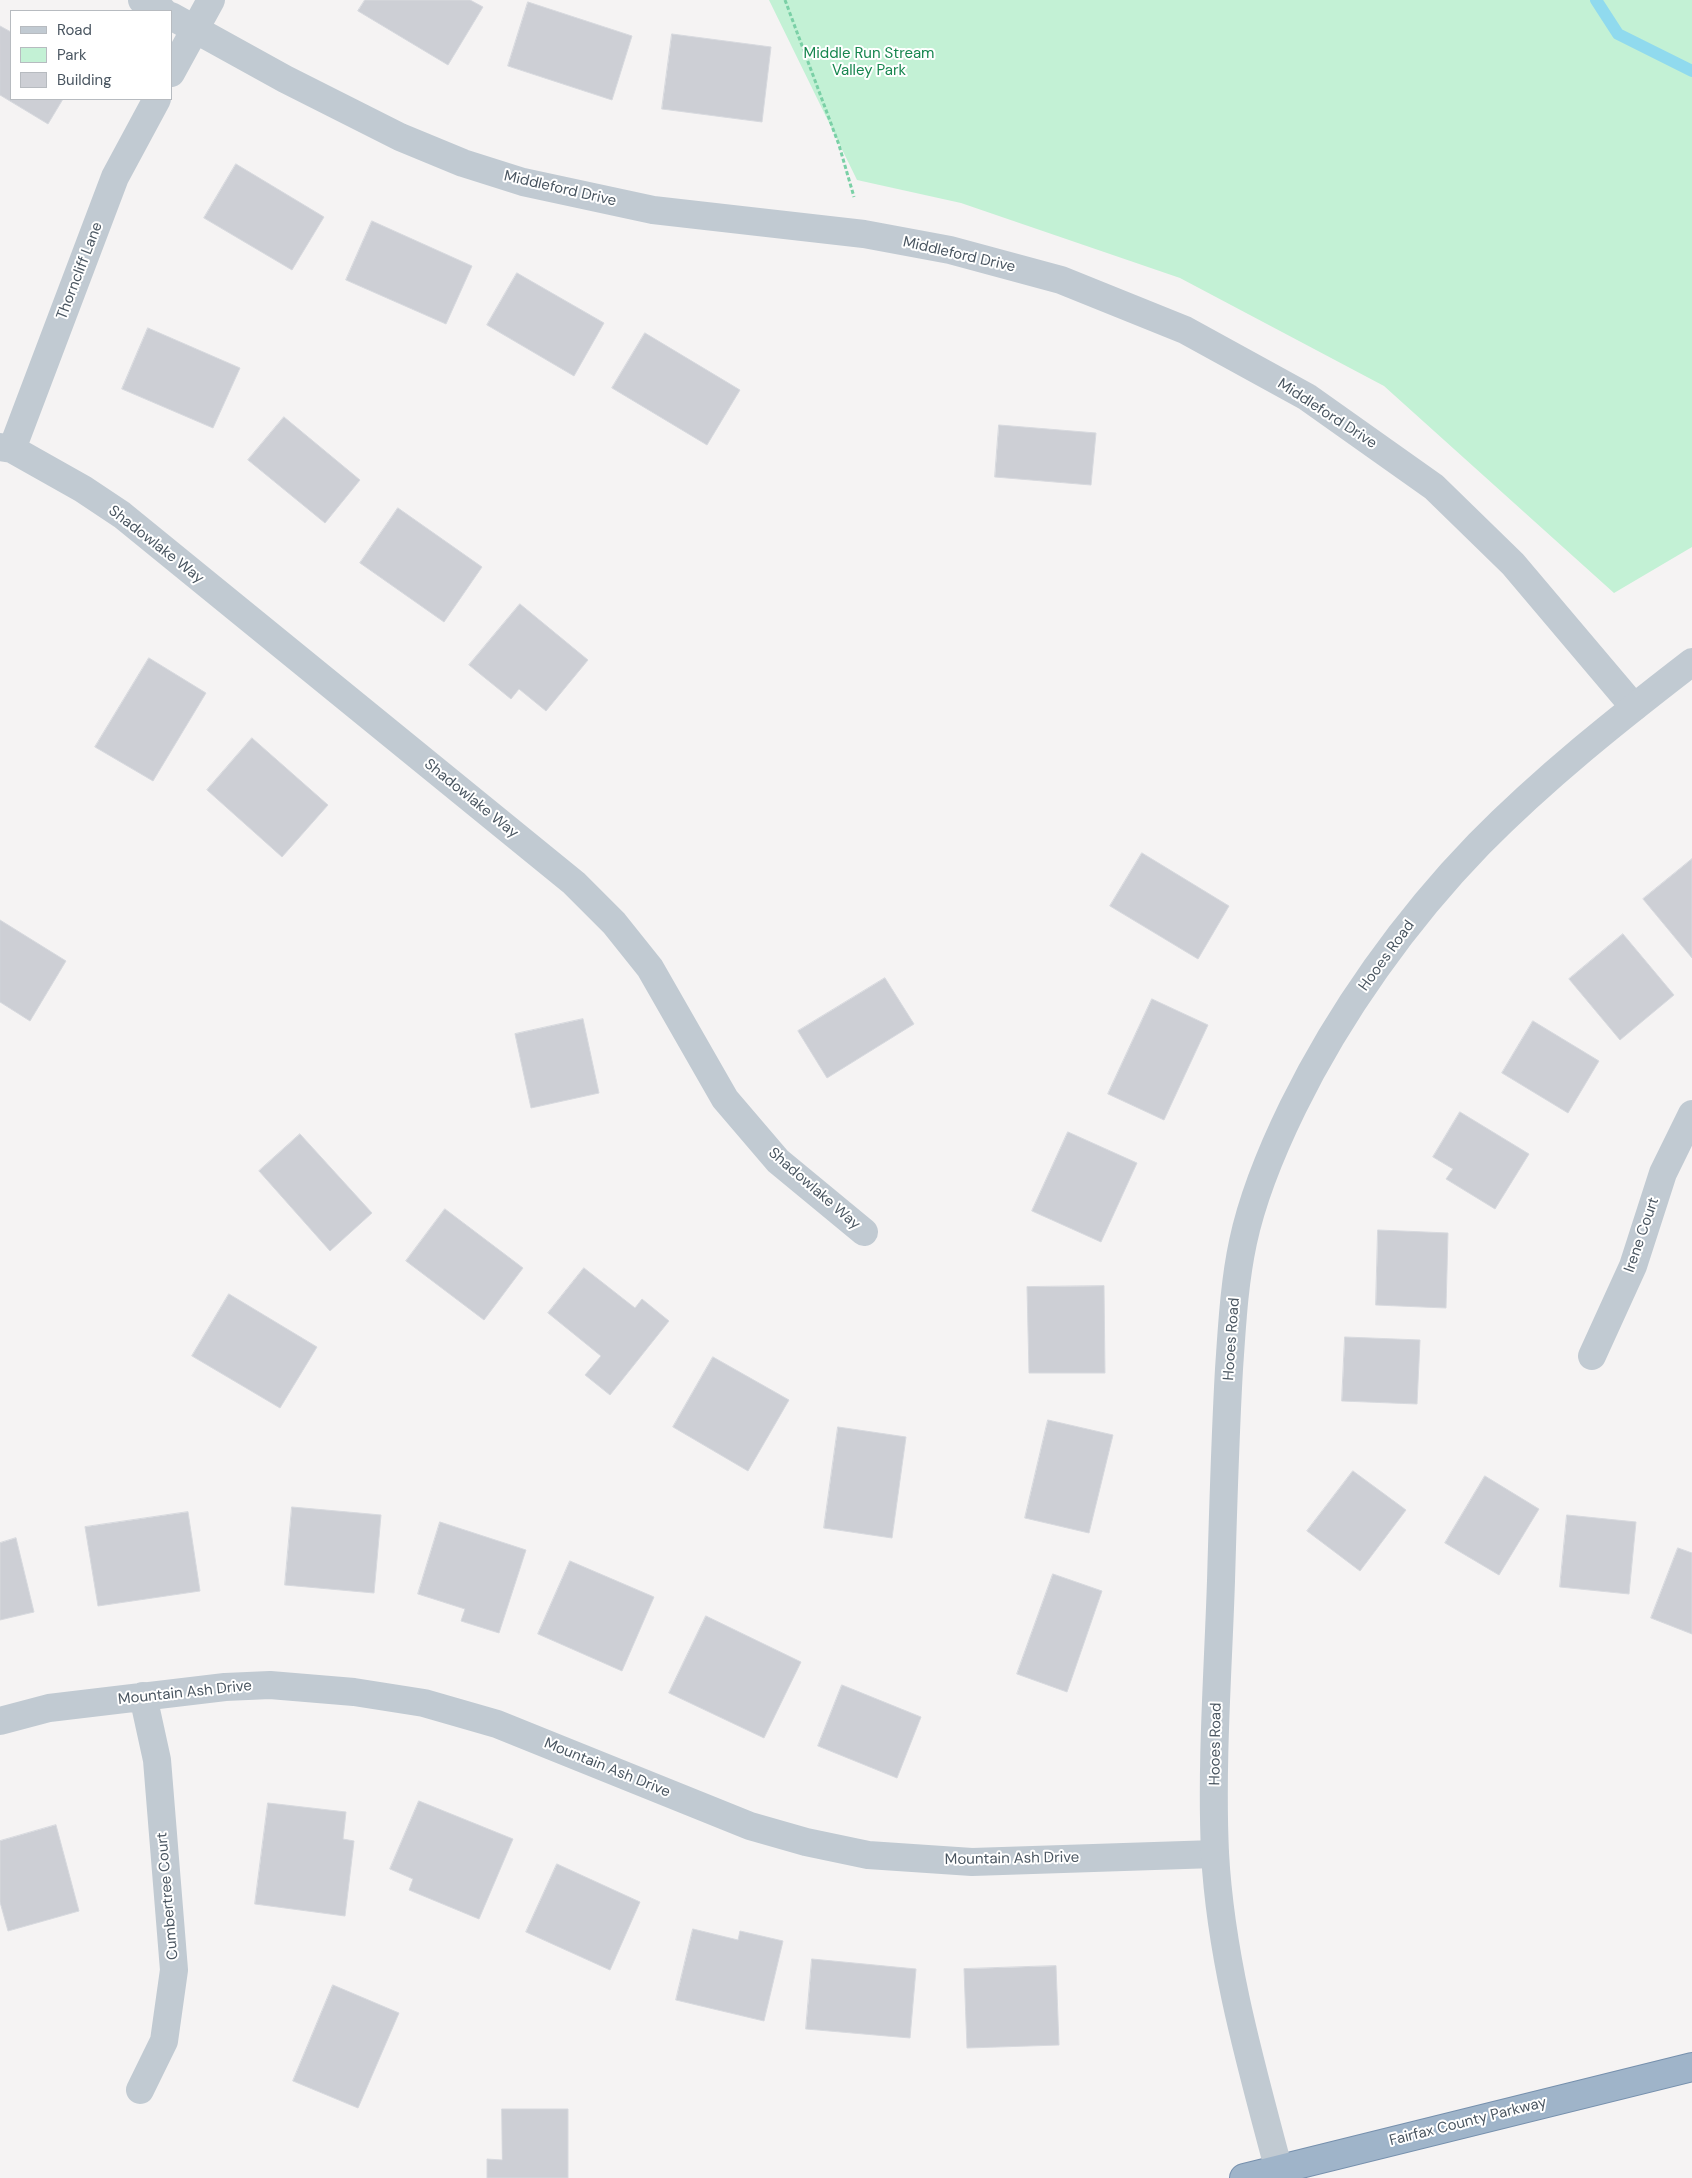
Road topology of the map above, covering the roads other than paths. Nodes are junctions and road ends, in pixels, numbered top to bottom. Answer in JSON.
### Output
{"nodes":[{"id":1,"x":142,"y":0,"type":"edge"},
{"id":2,"x":211,"y":0,"type":"edge"},
{"id":3,"x":160,"y":10,"type":"edge"},
{"id":4,"x":172,"y":17,"type":"edge"},
{"id":5,"x":195,"y":29,"type":"junction"},
{"id":6,"x":172,"y":71,"type":"edge"},
{"id":7,"x":156,"y":100,"type":"edge"},
{"id":8,"x":6,"y":448,"type":"edge"},
{"id":9,"x":1692,"y":662,"type":"edge"},
{"id":10,"x":1634,"y":707,"type":"junction"},
{"id":11,"x":1692,"y":1114,"type":"edge"},
{"id":12,"x":864,"y":1232,"type":"dead end"},
{"id":13,"x":1592,"y":1356,"type":"dead end"},
{"id":14,"x":143,"y":1696,"type":"junction"},
{"id":15,"x":0,"y":1721,"type":"edge"},
{"id":16,"x":1215,"y":1854,"type":"junction"},
{"id":17,"x":1692,"y":2067,"type":"edge"},
{"id":18,"x":140,"y":2090,"type":"dead end"},
{"id":19,"x":1280,"y":2173,"type":"edge"},
{"id":20,"x":1244,"y":2178,"type":"edge"}],
"edges":[{"from":1,"to":3,"type":"street"},
{"from":2,"to":5,"type":"street"},
{"from":4,"to":5,"type":"street","name":"Middleford Drive"},
{"from":5,"to":6,"type":"street"},
{"from":5,"to":10,"type":"street","name":"Middleford Drive"},
{"from":7,"to":8,"type":"street","name":"Thorncliff Lane"},
{"from":8,"to":12,"type":"street","name":"Shadowlake Way"},
{"from":9,"to":10,"type":"street","name":"Hooes Road"},
{"from":10,"to":16,"type":"street","name":"Hooes Road"},
{"from":11,"to":13,"type":"street","name":"Irene Court"},
{"from":14,"to":15,"type":"street","name":"Mountain Ash Drive"},
{"from":14,"to":16,"type":"street","name":"Mountain Ash Drive"},
{"from":14,"to":18,"type":"street","name":"Cumbertree Court"},
{"from":16,"to":19,"type":"street","name":"Hooes Road"},
{"from":17,"to":19,"type":"highway","name":"Fairfax County Parkway"},
{"from":19,"to":20,"type":"highway","name":"Fairfax County Parkway"}]}
